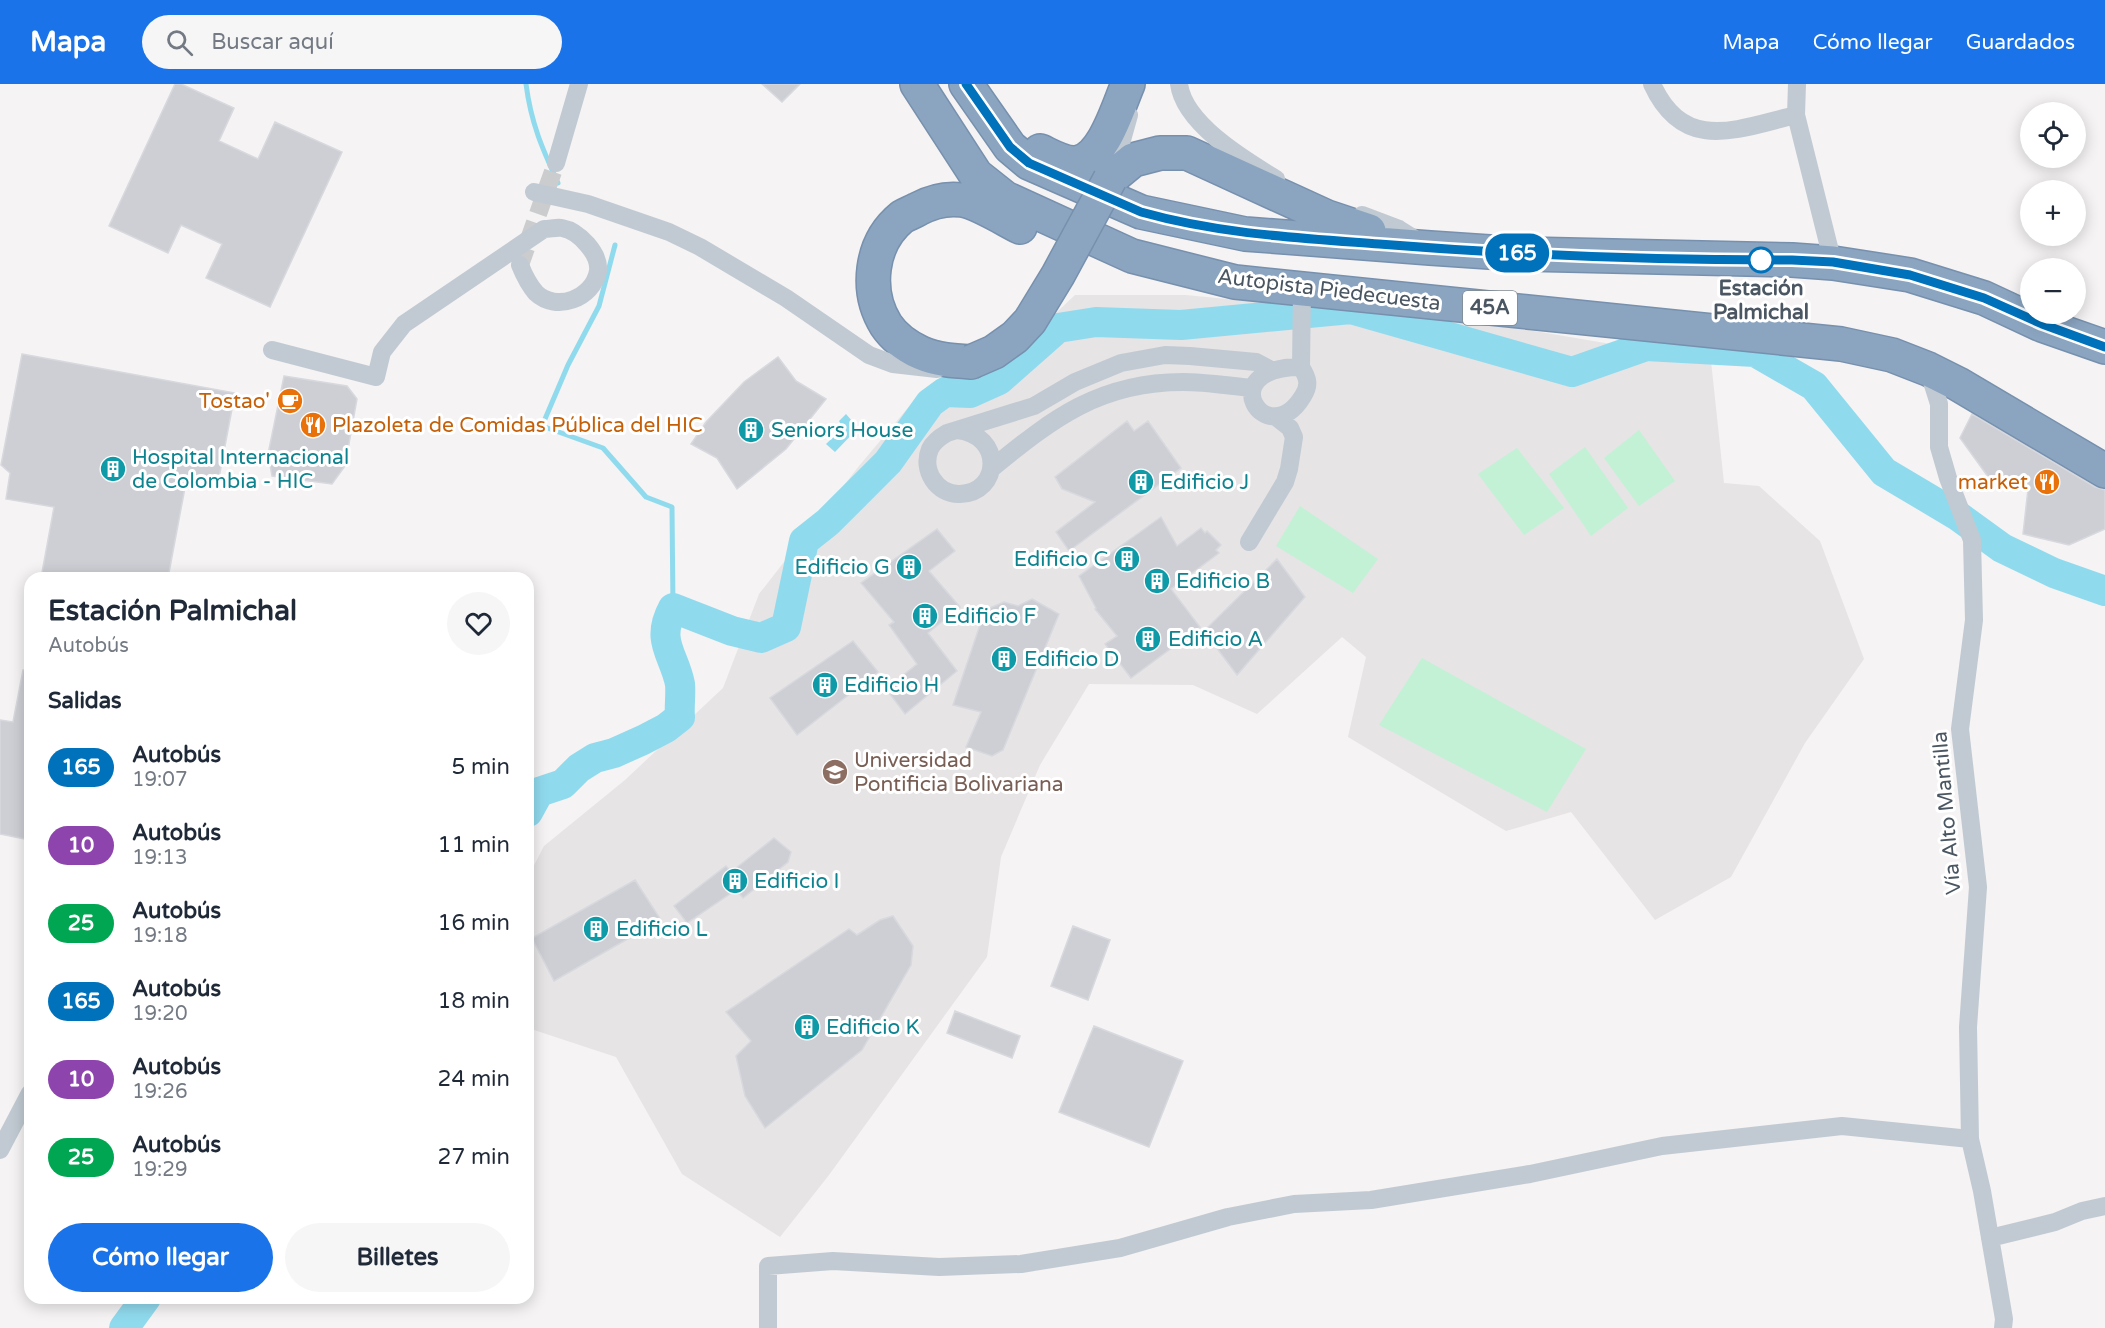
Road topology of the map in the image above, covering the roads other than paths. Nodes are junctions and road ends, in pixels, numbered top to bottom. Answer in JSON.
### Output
{"nodes":[{"id":1,"x":579,"y":84,"type":"edge"},
{"id":2,"x":917,"y":84,"type":"edge"},
{"id":3,"x":966,"y":84,"type":"edge"},
{"id":4,"x":1128,"y":84,"type":"edge"},
{"id":5,"x":1136,"y":84,"type":"edge"},
{"id":6,"x":1179,"y":84,"type":"edge"},
{"id":7,"x":1652,"y":84,"type":"edge"},
{"id":8,"x":1797,"y":84,"type":"edge"},
{"id":9,"x":1796,"y":114,"type":"junction"},
{"id":10,"x":997,"y":130,"type":"junction"},
{"id":11,"x":556,"y":163,"type":"tunnel mouth"},
{"id":12,"x":1110,"y":179,"type":"junction"},
{"id":13,"x":534,"y":192,"type":"dead end"},
{"id":14,"x":1430,"y":248,"type":"junction"},
{"id":15,"x":1132,"y":256,"type":"junction"},
{"id":16,"x":1833,"y":262,"type":"junction"},
{"id":17,"x":520,"y":265,"type":"dead end"},
{"id":18,"x":1302,"y":298,"type":"junction"},
{"id":19,"x":2105,"y":347,"type":"edge"},
{"id":20,"x":272,"y":351,"type":"dead end"},
{"id":21,"x":971,"y":362,"type":"junction"},
{"id":22,"x":1301,"y":367,"type":"junction"},
{"id":23,"x":1271,"y":370,"type":"junction"},
{"id":24,"x":1252,"y":388,"type":"junction"},
{"id":25,"x":1948,"y":394,"type":"junction"},
{"id":26,"x":1276,"y":417,"type":"junction"},
{"id":27,"x":957,"y":430,"type":"junction"},
{"id":28,"x":991,"y":469,"type":"junction"},
{"id":29,"x":2105,"y":471,"type":"edge"},
{"id":30,"x":1249,"y":542,"type":"dead end"},
{"id":31,"x":24,"y":1104,"type":"edge"},
{"id":32,"x":1970,"y":1139,"type":"junction"},
{"id":33,"x":0,"y":1150,"type":"edge"},
{"id":34,"x":2105,"y":1206,"type":"edge"},
{"id":35,"x":1990,"y":1238,"type":"junction"},
{"id":36,"x":768,"y":1328,"type":"edge"},
{"id":37,"x":2003,"y":1328,"type":"edge"}],
"edges":[{"from":1,"to":11,"type":"street"},
{"from":2,"to":15,"type":"highway","name":"Autopista Piedecuesta","number":"45A"},
{"from":3,"to":10,"type":"highway"},
{"from":4,"to":10,"type":"highway"},
{"from":5,"to":12,"type":"street"},
{"from":6,"to":14,"type":"street"},
{"from":7,"to":9,"type":"street"},
{"from":8,"to":9,"type":"street"},
{"from":9,"to":16,"type":"street"},
{"from":10,"to":14,"type":"highway"},
{"from":12,"to":14,"type":"highway"},
{"from":12,"to":21,"type":"highway","bridge":true},
{"from":13,"to":21,"type":"street"},
{"from":14,"to":16,"type":"highway"},
{"from":15,"to":18,"type":"highway","name":"Autopista Piedecuesta","number":"45A"},
{"from":15,"to":21,"type":"highway"},
{"from":16,"to":19,"type":"highway"},
{"from":17,"to":20,"type":"street"},
{"from":18,"to":22,"type":"street"},
{"from":18,"to":25,"type":"highway","name":"Autopista Piedecuesta","number":"45A"},
{"from":22,"to":23,"type":"street"},
{"from":22,"to":26,"type":"street"},
{"from":23,"to":24,"type":"street"},
{"from":23,"to":27,"type":"street"},
{"from":24,"to":26,"type":"street"},
{"from":24,"to":28,"type":"street"},
{"from":25,"to":29,"type":"highway","name":"Autopista Piedecuesta","number":"45A"},
{"from":25,"to":32,"type":"street","name":"Vía Alto Mantilla"},
{"from":26,"to":30,"type":"street"},
{"from":27,"to":28,"type":"street"},
{"from":27,"to":28,"type":"street"},
{"from":31,"to":33,"type":"street"},
{"from":32,"to":35,"type":"street","name":"Vía Alto Mantilla"},
{"from":32,"to":36,"type":"street"},
{"from":34,"to":35,"type":"street"},
{"from":35,"to":37,"type":"street","name":"Vía Alto Mantilla"}]}
